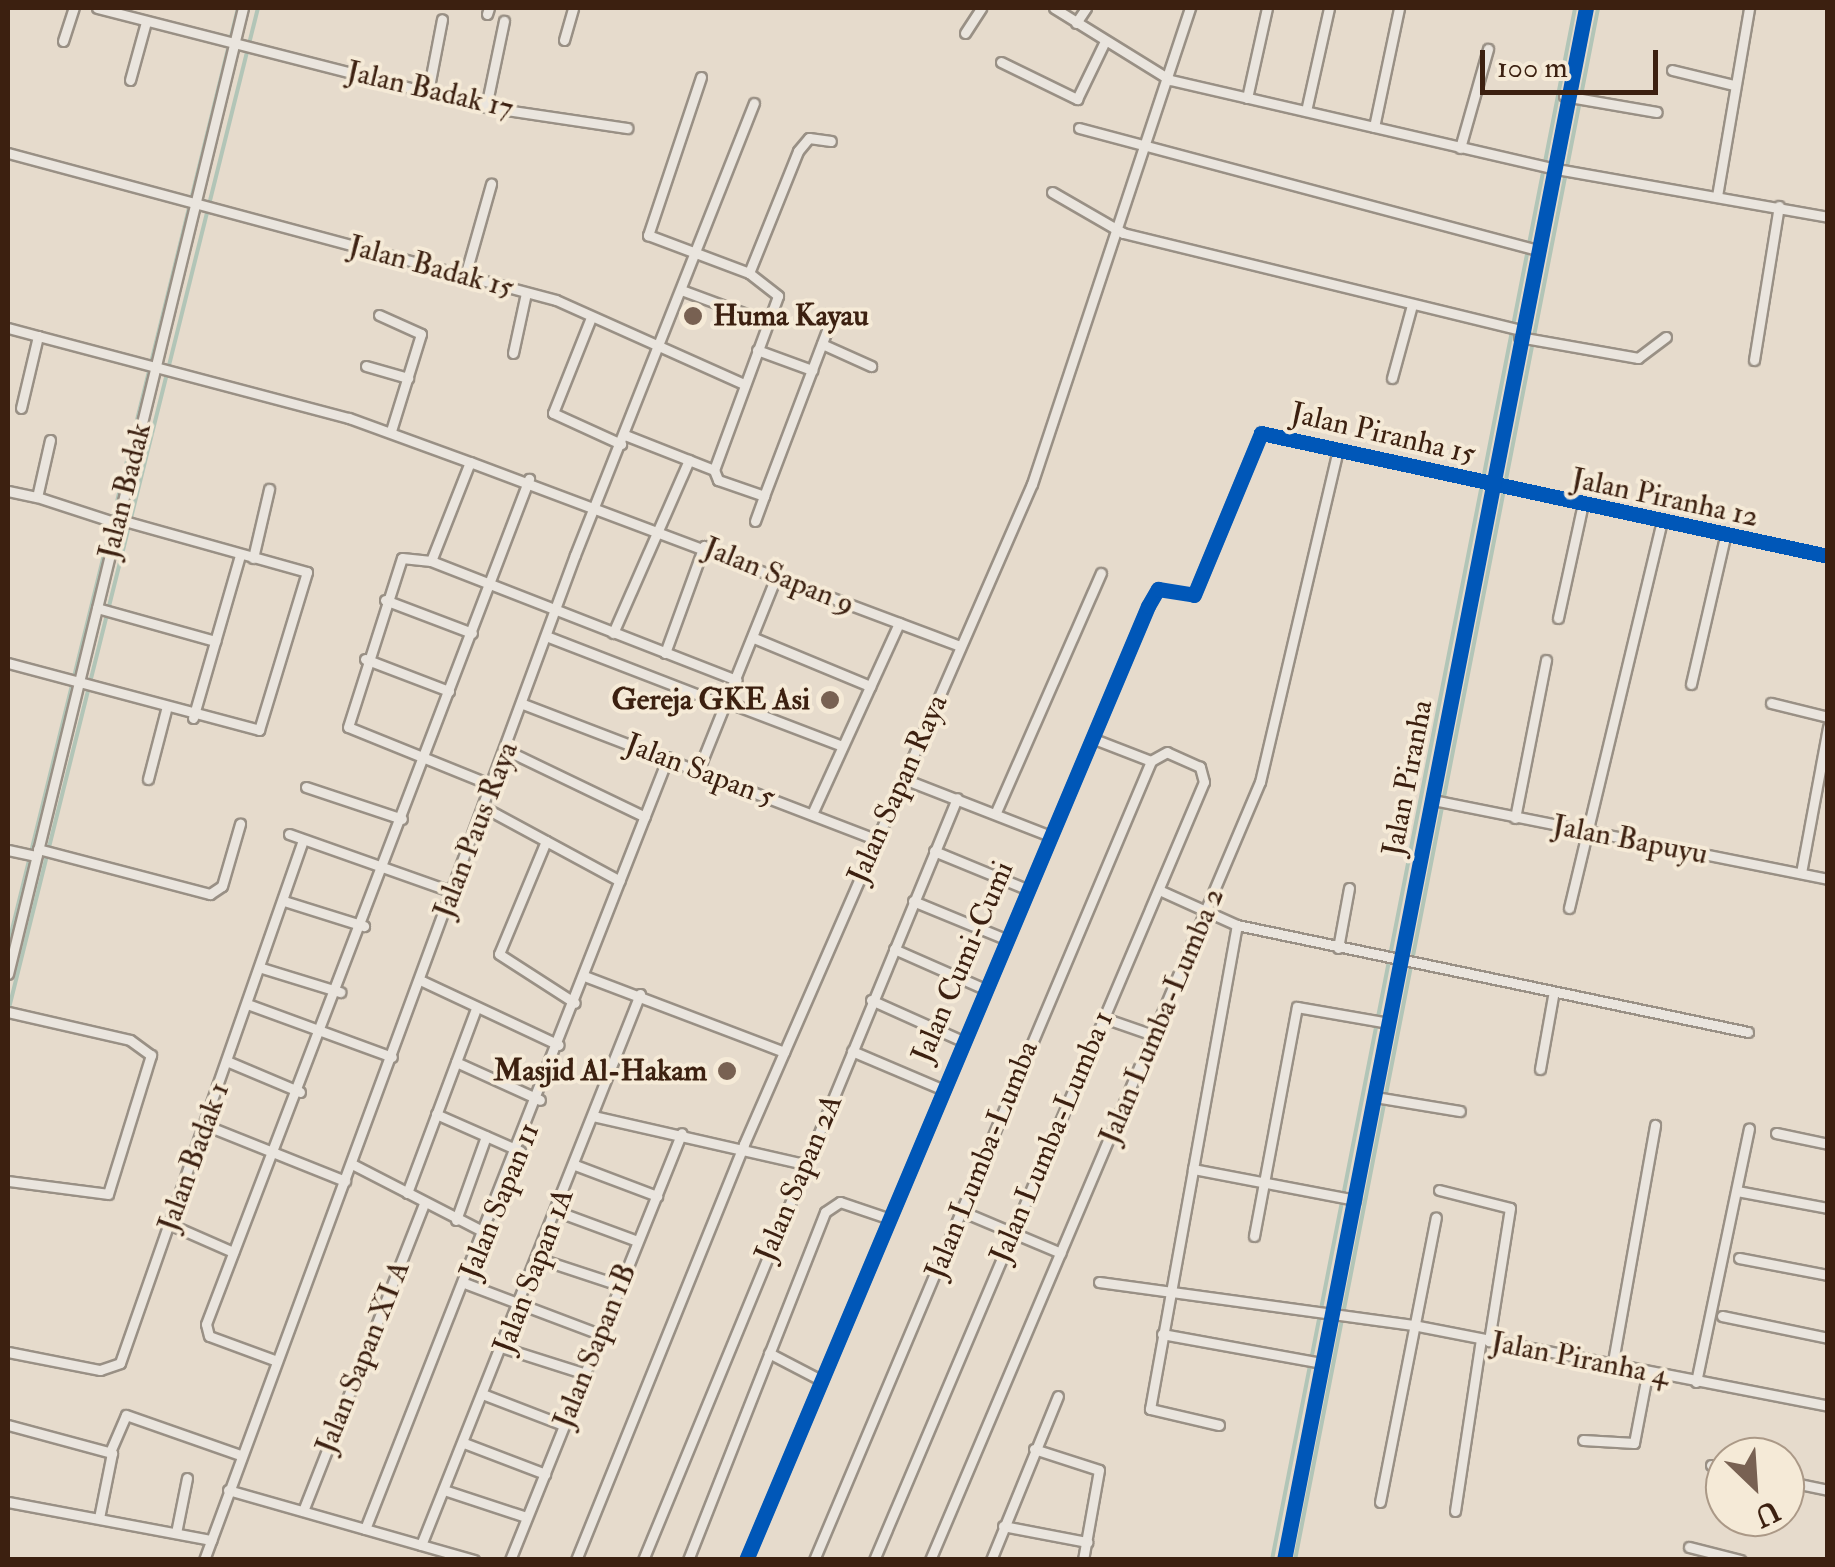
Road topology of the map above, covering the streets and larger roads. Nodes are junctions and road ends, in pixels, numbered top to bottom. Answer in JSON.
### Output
{"nodes":[{"id":1,"x":74,"y":8,"type":"edge"},
{"id":2,"x":96,"y":8,"type":"edge"},
{"id":3,"x":243,"y":8,"type":"edge"},
{"id":4,"x":572,"y":8,"type":"edge"},
{"id":5,"x":981,"y":8,"type":"edge"},
{"id":6,"x":1054,"y":8,"type":"edge"},
{"id":7,"x":1086,"y":8,"type":"edge"},
{"id":8,"x":1267,"y":8,"type":"edge"},
{"id":9,"x":1329,"y":8,"type":"edge"},
{"id":10,"x":1399,"y":8,"type":"edge"},
{"id":11,"x":1586,"y":8,"type":"edge"},
{"id":12,"x":1747,"y":8,"type":"edge"},
{"id":13,"x":1187,"y":9,"type":"edge"},
{"id":14,"x":442,"y":19,"type":"dead end"},
{"id":15,"x":504,"y":21,"type":"dead end"},
{"id":16,"x":146,"y":22,"type":"junction"},
{"id":17,"x":1076,"y":23,"type":"junction"},
{"id":18,"x":965,"y":33,"type":"dead end"},
{"id":19,"x":564,"y":40,"type":"dead end"},
{"id":20,"x":63,"y":41,"type":"dead end"},
{"id":21,"x":1105,"y":41,"type":"junction"},
{"id":22,"x":233,"y":48,"type":"junction"},
{"id":23,"x":1488,"y":49,"type":"dead end"},
{"id":24,"x":1002,"y":62,"type":"dead end"},
{"id":25,"x":1672,"y":70,"type":"dead end"},
{"id":26,"x":702,"y":76,"type":"dead end"},
{"id":27,"x":130,"y":80,"type":"dead end"},
{"id":28,"x":1170,"y":80,"type":"junction"},
{"id":29,"x":1734,"y":85,"type":"junction"},
{"id":30,"x":428,"y":92,"type":"junction"},
{"id":31,"x":1564,"y":96,"type":"junction"},
{"id":32,"x":1247,"y":98,"type":"junction"},
{"id":33,"x":754,"y":102,"type":"dead end"},
{"id":34,"x":486,"y":107,"type":"junction"},
{"id":35,"x":1306,"y":112,"type":"junction"},
{"id":36,"x":1657,"y":112,"type":"dead end"},
{"id":37,"x":1374,"y":127,"type":"junction"},
{"id":38,"x":627,"y":128,"type":"dead end"},
{"id":39,"x":1079,"y":128,"type":"dead end"},
{"id":40,"x":830,"y":140,"type":"dead end"},
{"id":41,"x":1460,"y":148,"type":"junction"},
{"id":42,"x":8,"y":153,"type":"edge"},
{"id":43,"x":1148,"y":153,"type":"junction"},
{"id":44,"x":1551,"y":168,"type":"junction"},
{"id":45,"x":492,"y":184,"type":"dead end"},
{"id":46,"x":1052,"y":192,"type":"dead end"},
{"id":47,"x":1717,"y":196,"type":"junction"},
{"id":48,"x":194,"y":205,"type":"junction"},
{"id":49,"x":1779,"y":206,"type":"junction"},
{"id":50,"x":1828,"y":218,"type":"edge"},
{"id":51,"x":1123,"y":233,"type":"junction"},
{"id":52,"x":1535,"y":249,"type":"junction"},
{"id":53,"x":699,"y":256,"type":"junction"},
{"id":54,"x":749,"y":274,"type":"junction"},
{"id":55,"x":464,"y":276,"type":"junction"},
{"id":56,"x":684,"y":291,"type":"junction"},
{"id":57,"x":526,"y":292,"type":"junction"},
{"id":58,"x":1412,"y":304,"type":"junction"},
{"id":59,"x":379,"y":315,"type":"dead end"},
{"id":60,"x":590,"y":320,"type":"junction"},
{"id":61,"x":768,"y":322,"type":"junction"},
{"id":62,"x":830,"y":322,"type":"dead end"},
{"id":63,"x":8,"y":328,"type":"edge"},
{"id":64,"x":1519,"y":334,"type":"junction"},
{"id":65,"x":38,"y":336,"type":"junction"},
{"id":66,"x":1666,"y":337,"type":"dead end"},
{"id":67,"x":822,"y":344,"type":"junction"},
{"id":68,"x":757,"y":350,"type":"junction"},
{"id":69,"x":659,"y":352,"type":"junction"},
{"id":70,"x":514,"y":353,"type":"dead end"},
{"id":71,"x":1754,"y":360,"type":"dead end"},
{"id":72,"x":366,"y":366,"type":"dead end"},
{"id":73,"x":871,"y":366,"type":"dead end"},
{"id":74,"x":154,"y":369,"type":"junction"},
{"id":75,"x":812,"y":370,"type":"junction"},
{"id":76,"x":408,"y":378,"type":"junction"},
{"id":77,"x":1392,"y":378,"type":"dead end"},
{"id":78,"x":744,"y":384,"type":"junction"},
{"id":79,"x":21,"y":408,"type":"dead end"},
{"id":80,"x":391,"y":431,"type":"junction"},
{"id":81,"x":1262,"y":434,"type":"joint"},
{"id":82,"x":50,"y":440,"type":"dead end"},
{"id":83,"x":623,"y":440,"type":"junction"},
{"id":84,"x":1337,"y":454,"type":"junction"},
{"id":85,"x":689,"y":460,"type":"junction"},
{"id":86,"x":472,"y":463,"type":"junction"},
{"id":87,"x":714,"y":470,"type":"junction"},
{"id":88,"x":529,"y":479,"type":"junction"},
{"id":89,"x":1491,"y":488,"type":"junction"},
{"id":90,"x":269,"y":489,"type":"dead end"},
{"id":91,"x":8,"y":491,"type":"edge"},
{"id":92,"x":764,"y":496,"type":"junction"},
{"id":93,"x":37,"y":497,"type":"junction"},
{"id":94,"x":598,"y":504,"type":"junction"},
{"id":95,"x":1582,"y":508,"type":"junction"},
{"id":96,"x":117,"y":521,"type":"junction"},
{"id":97,"x":755,"y":521,"type":"dead end"},
{"id":98,"x":1661,"y":525,"type":"junction"},
{"id":99,"x":657,"y":530,"type":"junction"},
{"id":100,"x":1725,"y":537,"type":"junction"},
{"id":101,"x":704,"y":546,"type":"junction"},
{"id":102,"x":240,"y":554,"type":"junction"},
{"id":103,"x":1828,"y":556,"type":"edge"},
{"id":104,"x":253,"y":558,"type":"junction"},
{"id":105,"x":431,"y":561,"type":"junction"},
{"id":106,"x":1101,"y":573,"type":"dead end"},
{"id":107,"x":777,"y":574,"type":"junction"},
{"id":108,"x":490,"y":585,"type":"junction"},
{"id":109,"x":385,"y":600,"type":"junction"},
{"id":110,"x":97,"y":608,"type":"junction"},
{"id":111,"x":556,"y":611,"type":"junction"},
{"id":112,"x":1558,"y":618,"type":"dead end"},
{"id":113,"x":899,"y":622,"type":"junction"},
{"id":114,"x":472,"y":633,"type":"junction"},
{"id":115,"x":613,"y":633,"type":"junction"},
{"id":116,"x":546,"y":636,"type":"junction"},
{"id":117,"x":754,"y":638,"type":"junction"},
{"id":118,"x":216,"y":640,"type":"junction"},
{"id":119,"x":960,"y":646,"type":"junction"},
{"id":120,"x":666,"y":652,"type":"junction"},
{"id":121,"x":365,"y":660,"type":"junction"},
{"id":122,"x":1546,"y":660,"type":"dead end"},
{"id":123,"x":8,"y":663,"type":"edge"},
{"id":124,"x":78,"y":680,"type":"junction"},
{"id":125,"x":737,"y":680,"type":"junction"},
{"id":126,"x":1691,"y":684,"type":"dead end"},
{"id":127,"x":870,"y":686,"type":"junction"},
{"id":128,"x":449,"y":691,"type":"junction"},
{"id":129,"x":1771,"y":703,"type":"dead end"},
{"id":130,"x":523,"y":704,"type":"junction"},
{"id":131,"x":727,"y":704,"type":"junction"},
{"id":132,"x":166,"y":710,"type":"junction"},
{"id":133,"x":1828,"y":717,"type":"edge"},
{"id":134,"x":193,"y":718,"type":"junction"},
{"id":135,"x":1828,"y":727,"type":"edge"},
{"id":136,"x":1094,"y":739,"type":"junction"},
{"id":137,"x":842,"y":746,"type":"junction"},
{"id":138,"x":506,"y":750,"type":"junction"},
{"id":139,"x":668,"y":757,"type":"junction"},
{"id":140,"x":422,"y":760,"type":"junction"},
{"id":141,"x":1151,"y":761,"type":"junction"},
{"id":142,"x":698,"y":771,"type":"junction"},
{"id":143,"x":148,"y":779,"type":"dead end"},
{"id":144,"x":904,"y":779,"type":"junction"},
{"id":145,"x":494,"y":786,"type":"junction"},
{"id":146,"x":306,"y":787,"type":"dead end"},
{"id":147,"x":1816,"y":795,"type":"junction"},
{"id":148,"x":957,"y":798,"type":"junction"},
{"id":149,"x":1828,"y":798,"type":"edge"},
{"id":150,"x":1433,"y":800,"type":"junction"},
{"id":151,"x":484,"y":808,"type":"junction"},
{"id":152,"x":996,"y":812,"type":"junction"},
{"id":153,"x":812,"y":814,"type":"junction"},
{"id":154,"x":645,"y":817,"type":"junction"},
{"id":155,"x":1515,"y":818,"type":"junction"},
{"id":156,"x":402,"y":819,"type":"junction"},
{"id":157,"x":240,"y":824,"type":"dead end"},
{"id":158,"x":1584,"y":832,"type":"junction"},
{"id":159,"x":289,"y":834,"type":"dead end"},
{"id":160,"x":1048,"y":835,"type":"junction"},
{"id":161,"x":302,"y":840,"type":"junction"},
{"id":162,"x":877,"y":840,"type":"junction"},
{"id":163,"x":546,"y":841,"type":"junction"},
{"id":164,"x":8,"y":850,"type":"edge"},
{"id":165,"x":934,"y":851,"type":"junction"},
{"id":166,"x":37,"y":853,"type":"junction"},
{"id":167,"x":384,"y":868,"type":"junction"},
{"id":168,"x":1801,"y":873,"type":"junction"},
{"id":169,"x":1828,"y":878,"type":"edge"},
{"id":170,"x":620,"y":881,"type":"junction"},
{"id":171,"x":1024,"y":888,"type":"junction"},
{"id":172,"x":1349,"y":888,"type":"dead end"},
{"id":173,"x":1158,"y":890,"type":"junction"},
{"id":174,"x":453,"y":892,"type":"junction"},
{"id":175,"x":284,"y":901,"type":"junction"},
{"id":176,"x":913,"y":901,"type":"junction"},
{"id":177,"x":1568,"y":908,"type":"dead end"},
{"id":178,"x":1206,"y":913,"type":"junction"},
{"id":179,"x":1237,"y":925,"type":"junction"},
{"id":180,"x":364,"y":926,"type":"junction"},
{"id":181,"x":1003,"y":938,"type":"junction"},
{"id":182,"x":1338,"y":948,"type":"junction"},
{"id":183,"x":894,"y":949,"type":"junction"},
{"id":184,"x":1400,"y":963,"type":"junction"},
{"id":185,"x":262,"y":968,"type":"junction"},
{"id":186,"x":8,"y":974,"type":"edge"},
{"id":187,"x":586,"y":977,"type":"junction"},
{"id":188,"x":420,"y":980,"type":"junction"},
{"id":189,"x":980,"y":987,"type":"junction"},
{"id":190,"x":340,"y":992,"type":"junction"},
{"id":191,"x":640,"y":994,"type":"junction"},
{"id":192,"x":1552,"y":996,"type":"junction"},
{"id":193,"x":871,"y":1000,"type":"junction"},
{"id":194,"x":575,"y":1003,"type":"junction"},
{"id":195,"x":250,"y":1005,"type":"junction"},
{"id":196,"x":476,"y":1008,"type":"junction"},
{"id":197,"x":8,"y":1012,"type":"edge"},
{"id":198,"x":1102,"y":1017,"type":"junction"},
{"id":199,"x":1389,"y":1024,"type":"junction"},
{"id":200,"x":325,"y":1030,"type":"junction"},
{"id":201,"x":1748,"y":1032,"type":"dead end"},
{"id":202,"x":1152,"y":1035,"type":"junction"},
{"id":203,"x":958,"y":1039,"type":"junction"},
{"id":204,"x":559,"y":1046,"type":"junction"},
{"id":205,"x":852,"y":1051,"type":"junction"},
{"id":206,"x":784,"y":1052,"type":"junction"},
{"id":207,"x":392,"y":1057,"type":"junction"},
{"id":208,"x":230,"y":1062,"type":"junction"},
{"id":209,"x":456,"y":1062,"type":"junction"},
{"id":210,"x":1540,"y":1069,"type":"dead end"},
{"id":211,"x":939,"y":1088,"type":"junction"},
{"id":212,"x":300,"y":1092,"type":"junction"},
{"id":213,"x":1375,"y":1097,"type":"junction"},
{"id":214,"x":540,"y":1100,"type":"junction"},
{"id":215,"x":1460,"y":1111,"type":"dead end"},
{"id":216,"x":436,"y":1114,"type":"junction"},
{"id":217,"x":593,"y":1116,"type":"junction"},
{"id":218,"x":205,"y":1125,"type":"junction"},
{"id":219,"x":1656,"y":1125,"type":"dead end"},
{"id":220,"x":1749,"y":1128,"type":"dead end"},
{"id":221,"x":682,"y":1133,"type":"junction"},
{"id":222,"x":1776,"y":1133,"type":"dead end"},
{"id":223,"x":486,"y":1136,"type":"junction"},
{"id":224,"x":744,"y":1144,"type":"junction"},
{"id":225,"x":1828,"y":1144,"type":"edge"},
{"id":226,"x":275,"y":1151,"type":"junction"},
{"id":227,"x":520,"y":1152,"type":"junction"},
{"id":228,"x":352,"y":1164,"type":"junction"},
{"id":229,"x":805,"y":1164,"type":"junction"},
{"id":230,"x":575,"y":1165,"type":"junction"},
{"id":231,"x":1194,"y":1169,"type":"junction"},
{"id":232,"x":8,"y":1180,"type":"edge"},
{"id":233,"x":1264,"y":1180,"type":"junction"},
{"id":234,"x":345,"y":1181,"type":"junction"},
{"id":235,"x":1439,"y":1190,"type":"dead end"},
{"id":236,"x":1737,"y":1191,"type":"junction"},
{"id":237,"x":407,"y":1193,"type":"junction"},
{"id":238,"x":656,"y":1196,"type":"junction"},
{"id":239,"x":1355,"y":1200,"type":"junction"},
{"id":240,"x":424,"y":1204,"type":"junction"},
{"id":241,"x":1828,"y":1208,"type":"edge"},
{"id":242,"x":556,"y":1211,"type":"junction"},
{"id":243,"x":961,"y":1211,"type":"junction"},
{"id":244,"x":1436,"y":1217,"type":"dead end"},
{"id":245,"x":887,"y":1218,"type":"junction"},
{"id":246,"x":456,"y":1220,"type":"junction"},
{"id":247,"x":169,"y":1224,"type":"junction"},
{"id":248,"x":488,"y":1234,"type":"junction"},
{"id":249,"x":1011,"y":1234,"type":"junction"},
{"id":250,"x":1254,"y":1236,"type":"dead end"},
{"id":251,"x":637,"y":1241,"type":"junction"},
{"id":252,"x":233,"y":1252,"type":"junction"},
{"id":253,"x":1061,"y":1252,"type":"junction"},
{"id":254,"x":537,"y":1258,"type":"junction"},
{"id":255,"x":1740,"y":1258,"type":"dead end"},
{"id":256,"x":1828,"y":1275,"type":"edge"},
{"id":257,"x":1099,"y":1282,"type":"dead end"},
{"id":258,"x":467,"y":1284,"type":"junction"},
{"id":259,"x":618,"y":1285,"type":"junction"},
{"id":260,"x":1171,"y":1288,"type":"junction"},
{"id":261,"x":520,"y":1306,"type":"junction"},
{"id":262,"x":1333,"y":1312,"type":"junction"},
{"id":263,"x":1722,"y":1316,"type":"dead end"},
{"id":264,"x":1413,"y":1326,"type":"junction"},
{"id":265,"x":599,"y":1334,"type":"junction"},
{"id":266,"x":1162,"y":1334,"type":"junction"},
{"id":267,"x":1828,"y":1338,"type":"edge"},
{"id":268,"x":1485,"y":1340,"type":"junction"},
{"id":269,"x":504,"y":1348,"type":"junction"},
{"id":270,"x":8,"y":1352,"type":"edge"},
{"id":271,"x":769,"y":1354,"type":"junction"},
{"id":272,"x":277,"y":1361,"type":"junction"},
{"id":273,"x":1322,"y":1363,"type":"junction"},
{"id":274,"x":1612,"y":1366,"type":"junction"},
{"id":275,"x":583,"y":1373,"type":"junction"},
{"id":276,"x":1647,"y":1375,"type":"junction"},
{"id":277,"x":820,"y":1379,"type":"junction"},
{"id":278,"x":1696,"y":1382,"type":"junction"},
{"id":279,"x":485,"y":1395,"type":"junction"},
{"id":280,"x":1058,"y":1396,"type":"dead end"},
{"id":281,"x":1828,"y":1406,"type":"edge"},
{"id":282,"x":564,"y":1425,"type":"junction"},
{"id":283,"x":1219,"y":1425,"type":"dead end"},
{"id":284,"x":8,"y":1426,"type":"edge"},
{"id":285,"x":1583,"y":1440,"type":"dead end"},
{"id":286,"x":464,"y":1444,"type":"junction"},
{"id":287,"x":1034,"y":1449,"type":"junction"},
{"id":288,"x":110,"y":1452,"type":"junction"},
{"id":289,"x":240,"y":1455,"type":"junction"},
{"id":290,"x":545,"y":1474,"type":"junction"},
{"id":291,"x":186,"y":1478,"type":"dead end"},
{"id":292,"x":228,"y":1490,"type":"junction"},
{"id":293,"x":444,"y":1490,"type":"junction"},
{"id":294,"x":8,"y":1502,"type":"edge"},
{"id":295,"x":1380,"y":1502,"type":"dead end"},
{"id":296,"x":303,"y":1511,"type":"junction"},
{"id":297,"x":1455,"y":1511,"type":"dead end"},
{"id":298,"x":526,"y":1517,"type":"junction"},
{"id":299,"x":99,"y":1518,"type":"junction"},
{"id":300,"x":1004,"y":1526,"type":"junction"},
{"id":301,"x":364,"y":1529,"type":"junction"},
{"id":302,"x":176,"y":1533,"type":"junction"},
{"id":303,"x":211,"y":1540,"type":"junction"},
{"id":304,"x":1087,"y":1542,"type":"junction"},
{"id":305,"x":421,"y":1545,"type":"junction"},
{"id":306,"x":1688,"y":1547,"type":"dead end"},
{"id":307,"x":204,"y":1560,"type":"edge"},
{"id":308,"x":474,"y":1560,"type":"edge"},
{"id":309,"x":510,"y":1560,"type":"edge"},
{"id":310,"x":576,"y":1560,"type":"edge"},
{"id":311,"x":643,"y":1560,"type":"edge"},
{"id":312,"x":688,"y":1560,"type":"edge"},
{"id":313,"x":746,"y":1560,"type":"edge"},
{"id":314,"x":814,"y":1560,"type":"edge"},
{"id":315,"x":874,"y":1560,"type":"edge"},
{"id":316,"x":930,"y":1560,"type":"edge"},
{"id":317,"x":991,"y":1560,"type":"edge"},
{"id":318,"x":1083,"y":1560,"type":"edge"},
{"id":319,"x":1284,"y":1560,"type":"edge"},
{"id":320,"x":1740,"y":1560,"type":"edge"}],
"edges":[{"from":1,"to":20,"type":"street"},
{"from":2,"to":16,"type":"street","name":"Jalan Badak 17"},
{"from":3,"to":22,"type":"street","name":"Jalan Badak"},
{"from":4,"to":19,"type":"street"},
{"from":5,"to":18,"type":"street"},
{"from":6,"to":17,"type":"street"},
{"from":7,"to":17,"type":"street"},
{"from":8,"to":32,"type":"street"},
{"from":9,"to":35,"type":"street"},
{"from":10,"to":37,"type":"street"},
{"from":11,"to":31,"type":"street","name":"Jalan Piranha"},
{"from":12,"to":29,"type":"street"},
{"from":13,"to":28,"type":"street","name":"Jalan Sapan Raya"},
{"from":14,"to":30,"type":"street"},
{"from":15,"to":34,"type":"street"},
{"from":16,"to":22,"type":"street","name":"Jalan Badak 17"},
{"from":16,"to":27,"type":"street"},
{"from":17,"to":21,"type":"street"},
{"from":21,"to":24,"type":"street"},
{"from":21,"to":28,"type":"street"},
{"from":22,"to":30,"type":"street","name":"Jalan Badak 17"},
{"from":22,"to":48,"type":"street","name":"Jalan Badak"},
{"from":23,"to":41,"type":"street"},
{"from":25,"to":29,"type":"street"},
{"from":26,"to":53,"type":"street"},
{"from":28,"to":32,"type":"street"},
{"from":28,"to":43,"type":"street","name":"Jalan Sapan Raya"},
{"from":29,"to":47,"type":"street"},
{"from":30,"to":34,"type":"street","name":"Jalan Badak 17"},
{"from":31,"to":36,"type":"street"},
{"from":31,"to":44,"type":"street","name":"Jalan Piranha"},
{"from":32,"to":35,"type":"street"},
{"from":33,"to":53,"type":"street","name":"Jalan Paus Raya"},
{"from":34,"to":38,"type":"street","name":"Jalan Badak 17"},
{"from":35,"to":37,"type":"street"},
{"from":37,"to":41,"type":"street"},
{"from":39,"to":43,"type":"street"},
{"from":40,"to":54,"type":"street"},
{"from":41,"to":44,"type":"street"},
{"from":42,"to":48,"type":"street","name":"Jalan Badak 15"},
{"from":43,"to":51,"type":"street","name":"Jalan Sapan Raya"},
{"from":43,"to":52,"type":"street"},
{"from":44,"to":47,"type":"street"},
{"from":44,"to":52,"type":"street","name":"Jalan Piranha"},
{"from":45,"to":55,"type":"street"},
{"from":46,"to":51,"type":"street"},
{"from":47,"to":49,"type":"street"},
{"from":48,"to":55,"type":"street","name":"Jalan Badak 15"},
{"from":48,"to":74,"type":"street","name":"Jalan Badak"},
{"from":49,"to":50,"type":"street"},
{"from":49,"to":71,"type":"street"},
{"from":51,"to":58,"type":"street"},
{"from":51,"to":119,"type":"street","name":"Jalan Sapan Raya"},
{"from":52,"to":64,"type":"street","name":"Jalan Piranha"},
{"from":53,"to":54,"type":"street"},
{"from":53,"to":56,"type":"street","name":"Jalan Paus Raya"},
{"from":54,"to":61,"type":"street"},
{"from":55,"to":57,"type":"street","name":"Jalan Badak 15"},
{"from":56,"to":61,"type":"street"},
{"from":56,"to":69,"type":"street","name":"Jalan Paus Raya"},
{"from":57,"to":60,"type":"street","name":"Jalan Badak 15"},
{"from":57,"to":70,"type":"street"},
{"from":58,"to":64,"type":"street"},
{"from":58,"to":77,"type":"street"},
{"from":59,"to":76,"type":"street"},
{"from":60,"to":69,"type":"street","name":"Jalan Badak 15"},
{"from":60,"to":83,"type":"street"},
{"from":61,"to":68,"type":"street"},
{"from":62,"to":67,"type":"street"},
{"from":63,"to":65,"type":"street","name":"Jalan Sapan 9"},
{"from":64,"to":66,"type":"street"},
{"from":64,"to":89,"type":"street","name":"Jalan Piranha"},
{"from":65,"to":74,"type":"street","name":"Jalan Sapan 9"},
{"from":65,"to":79,"type":"street"},
{"from":67,"to":73,"type":"street"},
{"from":67,"to":75,"type":"street"},
{"from":68,"to":75,"type":"street"},
{"from":68,"to":78,"type":"street"},
{"from":69,"to":78,"type":"street","name":"Jalan Badak 15"},
{"from":69,"to":83,"type":"street","name":"Jalan Paus Raya"},
{"from":72,"to":76,"type":"street"},
{"from":74,"to":80,"type":"street","name":"Jalan Sapan 9"},
{"from":74,"to":96,"type":"street","name":"Jalan Badak"},
{"from":75,"to":92,"type":"street"},
{"from":76,"to":80,"type":"street"},
{"from":78,"to":87,"type":"street"},
{"from":80,"to":86,"type":"street","name":"Jalan Sapan 9"},
{"from":81,"to":84,"type":"street","name":"Jalan Piranha 15"},
{"from":81,"to":136,"type":"street","name":"Jalan Cumi-Cumi"},
{"from":82,"to":93,"type":"street"},
{"from":83,"to":85,"type":"street"},
{"from":83,"to":94,"type":"street","name":"Jalan Paus Raya"},
{"from":84,"to":89,"type":"street","name":"Jalan Piranha 15"},
{"from":84,"to":178,"type":"street","name":"Jalan Lumba-Lumba 2"},
{"from":85,"to":87,"type":"street"},
{"from":85,"to":99,"type":"street"},
{"from":86,"to":88,"type":"street","name":"Jalan Sapan 9"},
{"from":86,"to":105,"type":"street"},
{"from":87,"to":92,"type":"street"},
{"from":88,"to":94,"type":"street","name":"Jalan Sapan 9"},
{"from":88,"to":108,"type":"street"},
{"from":89,"to":95,"type":"street","name":"Jalan Piranha 12"},
{"from":89,"to":150,"type":"street","name":"Jalan Piranha"},
{"from":90,"to":104,"type":"street"},
{"from":91,"to":93,"type":"street"},
{"from":92,"to":97,"type":"street"},
{"from":93,"to":96,"type":"street"},
{"from":94,"to":99,"type":"street","name":"Jalan Sapan 9"},
{"from":94,"to":111,"type":"street","name":"Jalan Paus Raya"},
{"from":95,"to":98,"type":"street","name":"Jalan Piranha 12"},
{"from":95,"to":112,"type":"street"},
{"from":96,"to":102,"type":"street"},
{"from":96,"to":110,"type":"street","name":"Jalan Badak"},
{"from":98,"to":100,"type":"street","name":"Jalan Piranha 12"},
{"from":98,"to":158,"type":"street"},
{"from":99,"to":101,"type":"street","name":"Jalan Sapan 9"},
{"from":99,"to":115,"type":"street"},
{"from":100,"to":103,"type":"street","name":"Jalan Piranha 12"},
{"from":100,"to":126,"type":"street"},
{"from":101,"to":107,"type":"street","name":"Jalan Sapan 9"},
{"from":101,"to":120,"type":"street"},
{"from":102,"to":104,"type":"street"},
{"from":102,"to":118,"type":"street"},
{"from":104,"to":134,"type":"street"},
{"from":105,"to":108,"type":"street"},
{"from":105,"to":109,"type":"street"},
{"from":106,"to":152,"type":"street"},
{"from":107,"to":113,"type":"street","name":"Jalan Sapan 9"},
{"from":107,"to":117,"type":"street"},
{"from":108,"to":111,"type":"street"},
{"from":108,"to":114,"type":"street"},
{"from":109,"to":114,"type":"street"},
{"from":109,"to":121,"type":"street"},
{"from":110,"to":118,"type":"street"},
{"from":110,"to":124,"type":"street","name":"Jalan Badak"},
{"from":111,"to":115,"type":"street"},
{"from":111,"to":116,"type":"street","name":"Jalan Paus Raya"},
{"from":113,"to":119,"type":"street","name":"Jalan Sapan 9"},
{"from":113,"to":127,"type":"street"},
{"from":114,"to":128,"type":"street"},
{"from":115,"to":120,"type":"street"},
{"from":116,"to":130,"type":"street","name":"Jalan Paus Raya"},
{"from":116,"to":131,"type":"street"},
{"from":117,"to":125,"type":"street"},
{"from":117,"to":127,"type":"street"},
{"from":118,"to":134,"type":"street"},
{"from":119,"to":144,"type":"street","name":"Jalan Sapan Raya"},
{"from":120,"to":125,"type":"street"},
{"from":121,"to":128,"type":"street"},
{"from":121,"to":140,"type":"street"},
{"from":122,"to":155,"type":"street"},
{"from":123,"to":124,"type":"street"},
{"from":124,"to":132,"type":"street"},
{"from":124,"to":166,"type":"street","name":"Jalan Badak"},
{"from":125,"to":131,"type":"street"},
{"from":127,"to":137,"type":"street"},
{"from":128,"to":140,"type":"street"},
{"from":129,"to":133,"type":"street"},
{"from":130,"to":138,"type":"street","name":"Jalan Paus Raya"},
{"from":130,"to":139,"type":"street","name":"Jalan Sapan 5"},
{"from":131,"to":137,"type":"street"},
{"from":131,"to":142,"type":"street"},
{"from":132,"to":134,"type":"street"},
{"from":132,"to":143,"type":"street"},
{"from":135,"to":147,"type":"street"},
{"from":136,"to":141,"type":"street"},
{"from":136,"to":160,"type":"street","name":"Jalan Cumi-Cumi"},
{"from":137,"to":153,"type":"street"},
{"from":138,"to":145,"type":"street","name":"Jalan Paus Raya"},
{"from":138,"to":154,"type":"street"},
{"from":139,"to":142,"type":"street","name":"Jalan Sapan 5"},
{"from":139,"to":154,"type":"street","name":"Jalan Sapan 11"},
{"from":140,"to":145,"type":"street"},
{"from":140,"to":156,"type":"street"},
{"from":141,"to":173,"type":"street","name":"Jalan Lumba-Lumba 1"},
{"from":141,"to":243,"type":"street","name":"Jalan Lumba-Lumba"},
{"from":142,"to":153,"type":"street","name":"Jalan Sapan 5"},
{"from":144,"to":148,"type":"street"},
{"from":144,"to":162,"type":"street","name":"Jalan Sapan Raya"},
{"from":145,"to":151,"type":"street","name":"Jalan Paus Raya"},
{"from":146,"to":156,"type":"street"},
{"from":147,"to":149,"type":"street"},
{"from":147,"to":168,"type":"street"},
{"from":148,"to":152,"type":"street"},
{"from":148,"to":165,"type":"street","name":"Jalan Sapan 2A"},
{"from":150,"to":155,"type":"street","name":"Jalan Bapuyu"},
{"from":150,"to":184,"type":"street","name":"Jalan Piranha"},
{"from":151,"to":163,"type":"street"},
{"from":151,"to":174,"type":"street","name":"Jalan Paus Raya"},
{"from":152,"to":160,"type":"street"},
{"from":153,"to":162,"type":"street","name":"Jalan Sapan 5"},
{"from":154,"to":170,"type":"street","name":"Jalan Sapan 11"},
{"from":155,"to":158,"type":"street","name":"Jalan Bapuyu"},
{"from":156,"to":167,"type":"street"},
{"from":157,"to":166,"type":"street"},
{"from":158,"to":168,"type":"street","name":"Jalan Bapuyu"},
{"from":158,"to":177,"type":"street"},
{"from":159,"to":161,"type":"street"},
{"from":160,"to":171,"type":"street","name":"Jalan Cumi-Cumi"},
{"from":161,"to":167,"type":"street"},
{"from":161,"to":175,"type":"street","name":"Jalan Badak 1"},
{"from":162,"to":206,"type":"street","name":"Jalan Sapan Raya"},
{"from":163,"to":170,"type":"street"},
{"from":163,"to":194,"type":"street"},
{"from":164,"to":166,"type":"street"},
{"from":165,"to":171,"type":"street"},
{"from":165,"to":176,"type":"street","name":"Jalan Sapan 2A"},
{"from":166,"to":186,"type":"street","name":"Jalan Badak"},
{"from":167,"to":174,"type":"street"},
{"from":167,"to":180,"type":"street"},
{"from":168,"to":169,"type":"street","name":"Jalan Bapuyu"},
{"from":170,"to":187,"type":"street","name":"Jalan Sapan 11"},
{"from":171,"to":181,"type":"street","name":"Jalan Cumi-Cumi"},
{"from":172,"to":182,"type":"street"},
{"from":173,"to":178,"type":"street"},
{"from":173,"to":198,"type":"street","name":"Jalan Lumba-Lumba 1"},
{"from":174,"to":188,"type":"street","name":"Jalan Paus Raya"},
{"from":175,"to":180,"type":"street"},
{"from":175,"to":185,"type":"street","name":"Jalan Badak 1"},
{"from":176,"to":181,"type":"street"},
{"from":176,"to":183,"type":"street","name":"Jalan Sapan 2A"},
{"from":178,"to":179,"type":"street"},
{"from":178,"to":202,"type":"street","name":"Jalan Lumba-Lumba 2"},
{"from":179,"to":182,"type":"street"},
{"from":179,"to":231,"type":"street"},
{"from":180,"to":190,"type":"street"},
{"from":181,"to":189,"type":"street","name":"Jalan Cumi-Cumi"},
{"from":182,"to":184,"type":"street"},
{"from":183,"to":189,"type":"street"},
{"from":183,"to":193,"type":"street","name":"Jalan Sapan 2A"},
{"from":184,"to":192,"type":"street"},
{"from":184,"to":199,"type":"street","name":"Jalan Piranha"},
{"from":185,"to":190,"type":"street"},
{"from":185,"to":195,"type":"street","name":"Jalan Badak 1"},
{"from":187,"to":191,"type":"street"},
{"from":187,"to":194,"type":"street","name":"Jalan Sapan 11"},
{"from":188,"to":196,"type":"street"},
{"from":188,"to":207,"type":"street","name":"Jalan Paus Raya"},
{"from":189,"to":203,"type":"street","name":"Jalan Cumi-Cumi"},
{"from":190,"to":200,"type":"street"},
{"from":191,"to":206,"type":"street"},
{"from":191,"to":217,"type":"street","name":"Jalan Sapan 1A"},
{"from":192,"to":201,"type":"street"},
{"from":192,"to":210,"type":"street"},
{"from":193,"to":203,"type":"street"},
{"from":193,"to":205,"type":"street","name":"Jalan Sapan 2A"},
{"from":194,"to":204,"type":"street","name":"Jalan Sapan 11"},
{"from":195,"to":200,"type":"street"},
{"from":195,"to":208,"type":"street","name":"Jalan Badak 1"},
{"from":196,"to":204,"type":"street"},
{"from":196,"to":209,"type":"street"},
{"from":197,"to":232,"type":"street"},
{"from":198,"to":202,"type":"street"},
{"from":198,"to":249,"type":"street","name":"Jalan Lumba-Lumba 1"},
{"from":199,"to":213,"type":"street","name":"Jalan Piranha"},
{"from":199,"to":233,"type":"street"},
{"from":200,"to":207,"type":"street"},
{"from":200,"to":212,"type":"street"},
{"from":202,"to":253,"type":"street","name":"Jalan Lumba-Lumba 2"},
{"from":203,"to":211,"type":"street","name":"Jalan Cumi-Cumi"},
{"from":204,"to":214,"type":"street","name":"Jalan Sapan 11"},
{"from":205,"to":211,"type":"street"},
{"from":205,"to":229,"type":"street","name":"Jalan Sapan 2A"},
{"from":206,"to":224,"type":"street","name":"Jalan Sapan Raya"},
{"from":207,"to":228,"type":"street","name":"Jalan Paus Raya"},
{"from":208,"to":212,"type":"street"},
{"from":208,"to":218,"type":"street","name":"Jalan Badak 1"},
{"from":209,"to":214,"type":"street"},
{"from":209,"to":216,"type":"street"},
{"from":211,"to":245,"type":"street","name":"Jalan Cumi-Cumi"},
{"from":212,"to":226,"type":"street"},
{"from":213,"to":215,"type":"street"},
{"from":213,"to":239,"type":"street","name":"Jalan Piranha"},
{"from":214,"to":227,"type":"street","name":"Jalan Sapan 11"},
{"from":216,"to":223,"type":"street"},
{"from":216,"to":237,"type":"street"},
{"from":217,"to":221,"type":"street"},
{"from":217,"to":230,"type":"street","name":"Jalan Sapan 1A"},
{"from":218,"to":226,"type":"street"},
{"from":218,"to":247,"type":"street","name":"Jalan Badak 1"},
{"from":219,"to":274,"type":"street"},
{"from":220,"to":236,"type":"street"},
{"from":221,"to":224,"type":"street"},
{"from":221,"to":238,"type":"street","name":"Jalan Sapan 1B"},
{"from":222,"to":225,"type":"street"},
{"from":223,"to":227,"type":"street"},
{"from":223,"to":246,"type":"street"},
{"from":224,"to":229,"type":"street"},
{"from":224,"to":310,"type":"street","name":"Jalan Sapan Raya"},
{"from":226,"to":234,"type":"street"},
{"from":226,"to":252,"type":"street"},
{"from":227,"to":248,"type":"street","name":"Jalan Sapan 11"},
{"from":228,"to":234,"type":"street","name":"Jalan Paus Raya"},
{"from":228,"to":237,"type":"street"},
{"from":229,"to":311,"type":"street","name":"Jalan Sapan 2A"},
{"from":230,"to":238,"type":"street"},
{"from":230,"to":242,"type":"street","name":"Jalan Sapan 1A"},
{"from":231,"to":233,"type":"street"},
{"from":231,"to":260,"type":"street"},
{"from":233,"to":239,"type":"street"},
{"from":233,"to":250,"type":"street"},
{"from":234,"to":272,"type":"street","name":"Jalan Paus Raya"},
{"from":235,"to":268,"type":"street"},
{"from":236,"to":241,"type":"street"},
{"from":236,"to":278,"type":"street"},
{"from":237,"to":240,"type":"street"},
{"from":238,"to":251,"type":"street","name":"Jalan Sapan 1B"},
{"from":239,"to":262,"type":"street","name":"Jalan Piranha"},
{"from":240,"to":246,"type":"street"},
{"from":240,"to":296,"type":"street","name":"Jalan Sapan XI A"},
{"from":242,"to":251,"type":"street"},
{"from":242,"to":254,"type":"street","name":"Jalan Sapan 1A"},
{"from":243,"to":249,"type":"street"},
{"from":243,"to":314,"type":"street","name":"Jalan Lumba-Lumba"},
{"from":244,"to":264,"type":"street"},
{"from":245,"to":271,"type":"street"},
{"from":245,"to":277,"type":"street","name":"Jalan Cumi-Cumi"},
{"from":246,"to":248,"type":"street"},
{"from":247,"to":252,"type":"street"},
{"from":247,"to":270,"type":"street","name":"Jalan Badak 1"},
{"from":248,"to":258,"type":"street","name":"Jalan Sapan 11"},
{"from":249,"to":253,"type":"street"},
{"from":249,"to":315,"type":"street","name":"Jalan Lumba-Lumba 1"},
{"from":251,"to":259,"type":"street","name":"Jalan Sapan 1B"},
{"from":252,"to":272,"type":"street"},
{"from":253,"to":316,"type":"street","name":"Jalan Lumba-Lumba 2"},
{"from":254,"to":259,"type":"street"},
{"from":254,"to":261,"type":"street","name":"Jalan Sapan 1A"},
{"from":255,"to":256,"type":"street"},
{"from":257,"to":260,"type":"street","name":"Jalan Piranha 4"},
{"from":258,"to":261,"type":"street"},
{"from":258,"to":301,"type":"street","name":"Jalan Sapan 11"},
{"from":259,"to":265,"type":"street","name":"Jalan Sapan 1B"},
{"from":260,"to":262,"type":"street","name":"Jalan Piranha 4"},
{"from":260,"to":266,"type":"street"},
{"from":261,"to":265,"type":"street"},
{"from":261,"to":269,"type":"street","name":"Jalan Sapan 1A"},
{"from":262,"to":264,"type":"street","name":"Jalan Piranha 4"},
{"from":262,"to":273,"type":"street","name":"Jalan Piranha"},
{"from":263,"to":267,"type":"street"},
{"from":264,"to":268,"type":"street","name":"Jalan Piranha 4"},
{"from":264,"to":295,"type":"street"},
{"from":265,"to":275,"type":"street","name":"Jalan Sapan 1B"},
{"from":266,"to":273,"type":"street"},
{"from":266,"to":283,"type":"street"},
{"from":268,"to":274,"type":"street","name":"Jalan Piranha 4"},
{"from":268,"to":297,"type":"street"},
{"from":269,"to":275,"type":"street"},
{"from":269,"to":279,"type":"street","name":"Jalan Sapan 1A"},
{"from":271,"to":277,"type":"street"},
{"from":271,"to":312,"type":"street"},
{"from":272,"to":289,"type":"street","name":"Jalan Paus Raya"},
{"from":273,"to":319,"type":"street","name":"Jalan Piranha"},
{"from":274,"to":276,"type":"street","name":"Jalan Piranha 4"},
{"from":275,"to":282,"type":"street","name":"Jalan Sapan 1B"},
{"from":276,"to":278,"type":"street","name":"Jalan Piranha 4"},
{"from":276,"to":285,"type":"street"},
{"from":277,"to":313,"type":"street","name":"Jalan Cumi-Cumi"},
{"from":278,"to":281,"type":"street","name":"Jalan Piranha 4"},
{"from":279,"to":282,"type":"street"},
{"from":279,"to":286,"type":"street","name":"Jalan Sapan 1A"},
{"from":280,"to":287,"type":"street"},
{"from":282,"to":290,"type":"street","name":"Jalan Sapan 1B"},
{"from":284,"to":288,"type":"street"},
{"from":286,"to":290,"type":"street"},
{"from":286,"to":293,"type":"street","name":"Jalan Sapan 1A"},
{"from":287,"to":300,"type":"street"},
{"from":287,"to":304,"type":"street"},
{"from":288,"to":289,"type":"street"},
{"from":288,"to":299,"type":"street"},
{"from":289,"to":292,"type":"street","name":"Jalan Paus Raya"},
{"from":290,"to":298,"type":"street","name":"Jalan Sapan 1B"},
{"from":291,"to":302,"type":"street"},
{"from":292,"to":296,"type":"street"},
{"from":292,"to":303,"type":"street","name":"Jalan Paus Raya"},
{"from":293,"to":298,"type":"street"},
{"from":293,"to":305,"type":"street","name":"Jalan Sapan 1A"},
{"from":294,"to":299,"type":"street"},
{"from":296,"to":301,"type":"street"},
{"from":298,"to":309,"type":"street","name":"Jalan Sapan 1B"},
{"from":299,"to":302,"type":"street"},
{"from":300,"to":304,"type":"street"},
{"from":300,"to":317,"type":"street"},
{"from":301,"to":305,"type":"street"},
{"from":302,"to":303,"type":"street"},
{"from":303,"to":307,"type":"street","name":"Jalan Paus Raya"},
{"from":304,"to":318,"type":"street"},
{"from":305,"to":308,"type":"street"},
{"from":306,"to":320,"type":"street"}]}
